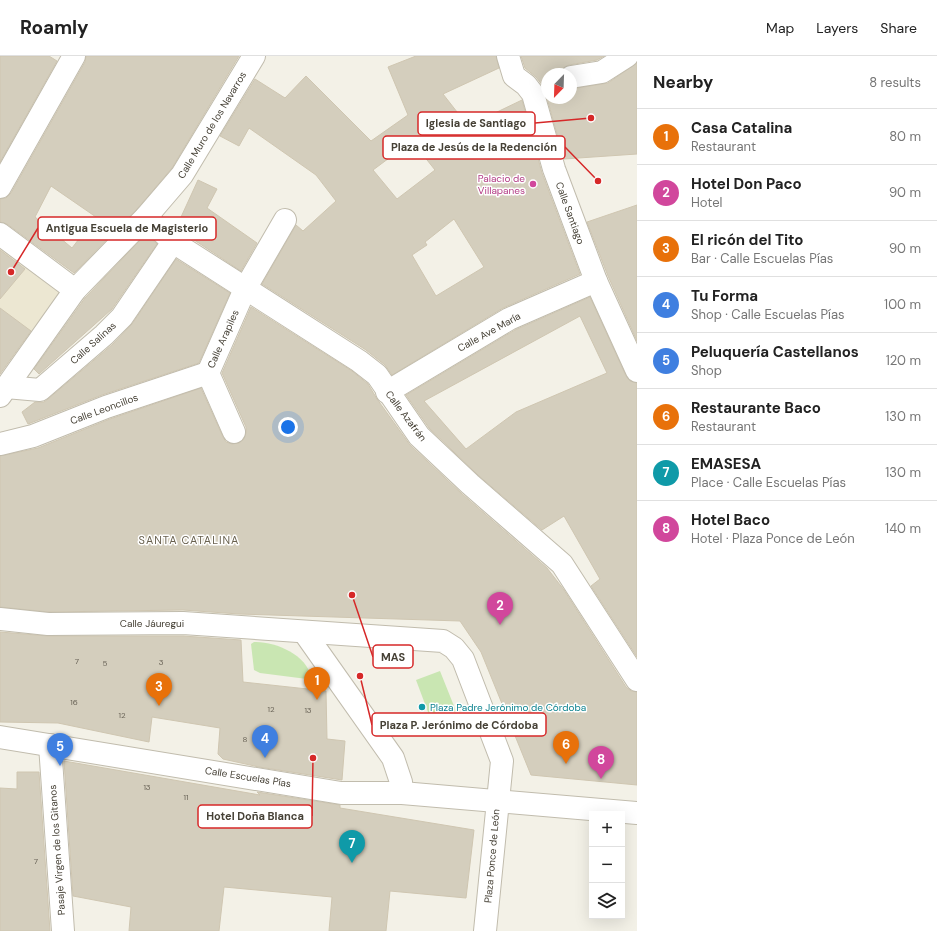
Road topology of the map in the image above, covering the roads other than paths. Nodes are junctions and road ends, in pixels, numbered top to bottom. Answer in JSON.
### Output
{"nodes":[{"id":1,"x":74,"y":56,"type":"edge"},
{"id":2,"x":254,"y":56,"type":"edge"},
{"id":3,"x":508,"y":56,"type":"edge"},
{"id":4,"x":625,"y":57,"type":"edge"},
{"id":5,"x":577,"y":76,"type":"edge"},
{"id":6,"x":537,"y":83,"type":"edge"},
{"id":7,"x":0,"y":187,"type":"edge"},
{"id":8,"x":146,"y":217,"type":"junction"},
{"id":9,"x":285,"y":220,"type":"dead end"},
{"id":10,"x":0,"y":234,"type":"edge"},
{"id":11,"x":173,"y":242,"type":"junction"},
{"id":12,"x":596,"y":280,"type":"junction"},
{"id":13,"x":245,"y":289,"type":"junction"},
{"id":14,"x":76,"y":290,"type":"junction"},
{"id":15,"x":637,"y":369,"type":"edge"},
{"id":16,"x":208,"y":373,"type":"junction"},
{"id":17,"x":3,"y":392,"type":"edge"},
{"id":18,"x":387,"y":392,"type":"junction"},
{"id":19,"x":234,"y":432,"type":"dead end"},
{"id":20,"x":0,"y":444,"type":"edge"},
{"id":21,"x":0,"y":620,"type":"edge"},
{"id":22,"x":304,"y":632,"type":"junction"},
{"id":23,"x":637,"y":680,"type":"edge"},
{"id":24,"x":0,"y":737,"type":"edge"},
{"id":25,"x":50,"y":745,"type":"junction"},
{"id":26,"x":402,"y":793,"type":"junction"},
{"id":27,"x":497,"y":802,"type":"junction"},
{"id":28,"x":637,"y":813,"type":"edge"},
{"id":29,"x":63,"y":931,"type":"edge"},
{"id":30,"x":485,"y":931,"type":"edge"}],
"edges":[{"from":1,"to":7,"type":"street"},
{"from":2,"to":8,"type":"street","name":"Calle Muro de los Navarros"},
{"from":3,"to":6,"type":"street","name":"Calle Santiago"},
{"from":4,"to":5,"type":"street"},
{"from":6,"to":12,"type":"street","name":"Calle Santiago"},
{"from":8,"to":11,"type":"street","name":"Calle Azafrán"},
{"from":8,"to":14,"type":"street","name":"Calle Muro de los Navarros"},
{"from":9,"to":13,"type":"street","name":"Calle Arapiles"},
{"from":10,"to":14,"type":"street"},
{"from":11,"to":13,"type":"street","name":"Calle Azafrán"},
{"from":11,"to":17,"type":"street","name":"Calle Salinas"},
{"from":12,"to":15,"type":"street","name":"Calle Santiago"},
{"from":12,"to":18,"type":"street","name":"Calle Ave María"},
{"from":13,"to":16,"type":"street","name":"Calle Arapiles"},
{"from":13,"to":18,"type":"street","name":"Calle Azafrán"},
{"from":14,"to":17,"type":"street","name":"Calle Muro de los Navarros"},
{"from":16,"to":19,"type":"street","name":"Calle Arapiles"},
{"from":16,"to":20,"type":"street","name":"Calle Leoncillos"},
{"from":18,"to":23,"type":"street","name":"Calle Azafrán"},
{"from":21,"to":22,"type":"street","name":"Calle Jáuregui"},
{"from":22,"to":26,"type":"street"},
{"from":22,"to":27,"type":"street"},
{"from":24,"to":25,"type":"street","name":"Calle Escuelas Pías"},
{"from":25,"to":26,"type":"street","name":"Calle Escuelas Pías"},
{"from":25,"to":29,"type":"street","name":"Pasaje Virgen de los Gitanos"},
{"from":26,"to":27,"type":"street","name":"Calle Escuelas Pías"},
{"from":27,"to":28,"type":"street","name":"Plaza Ponce de León"},
{"from":27,"to":30,"type":"street","name":"Plaza Ponce de León"}]}
